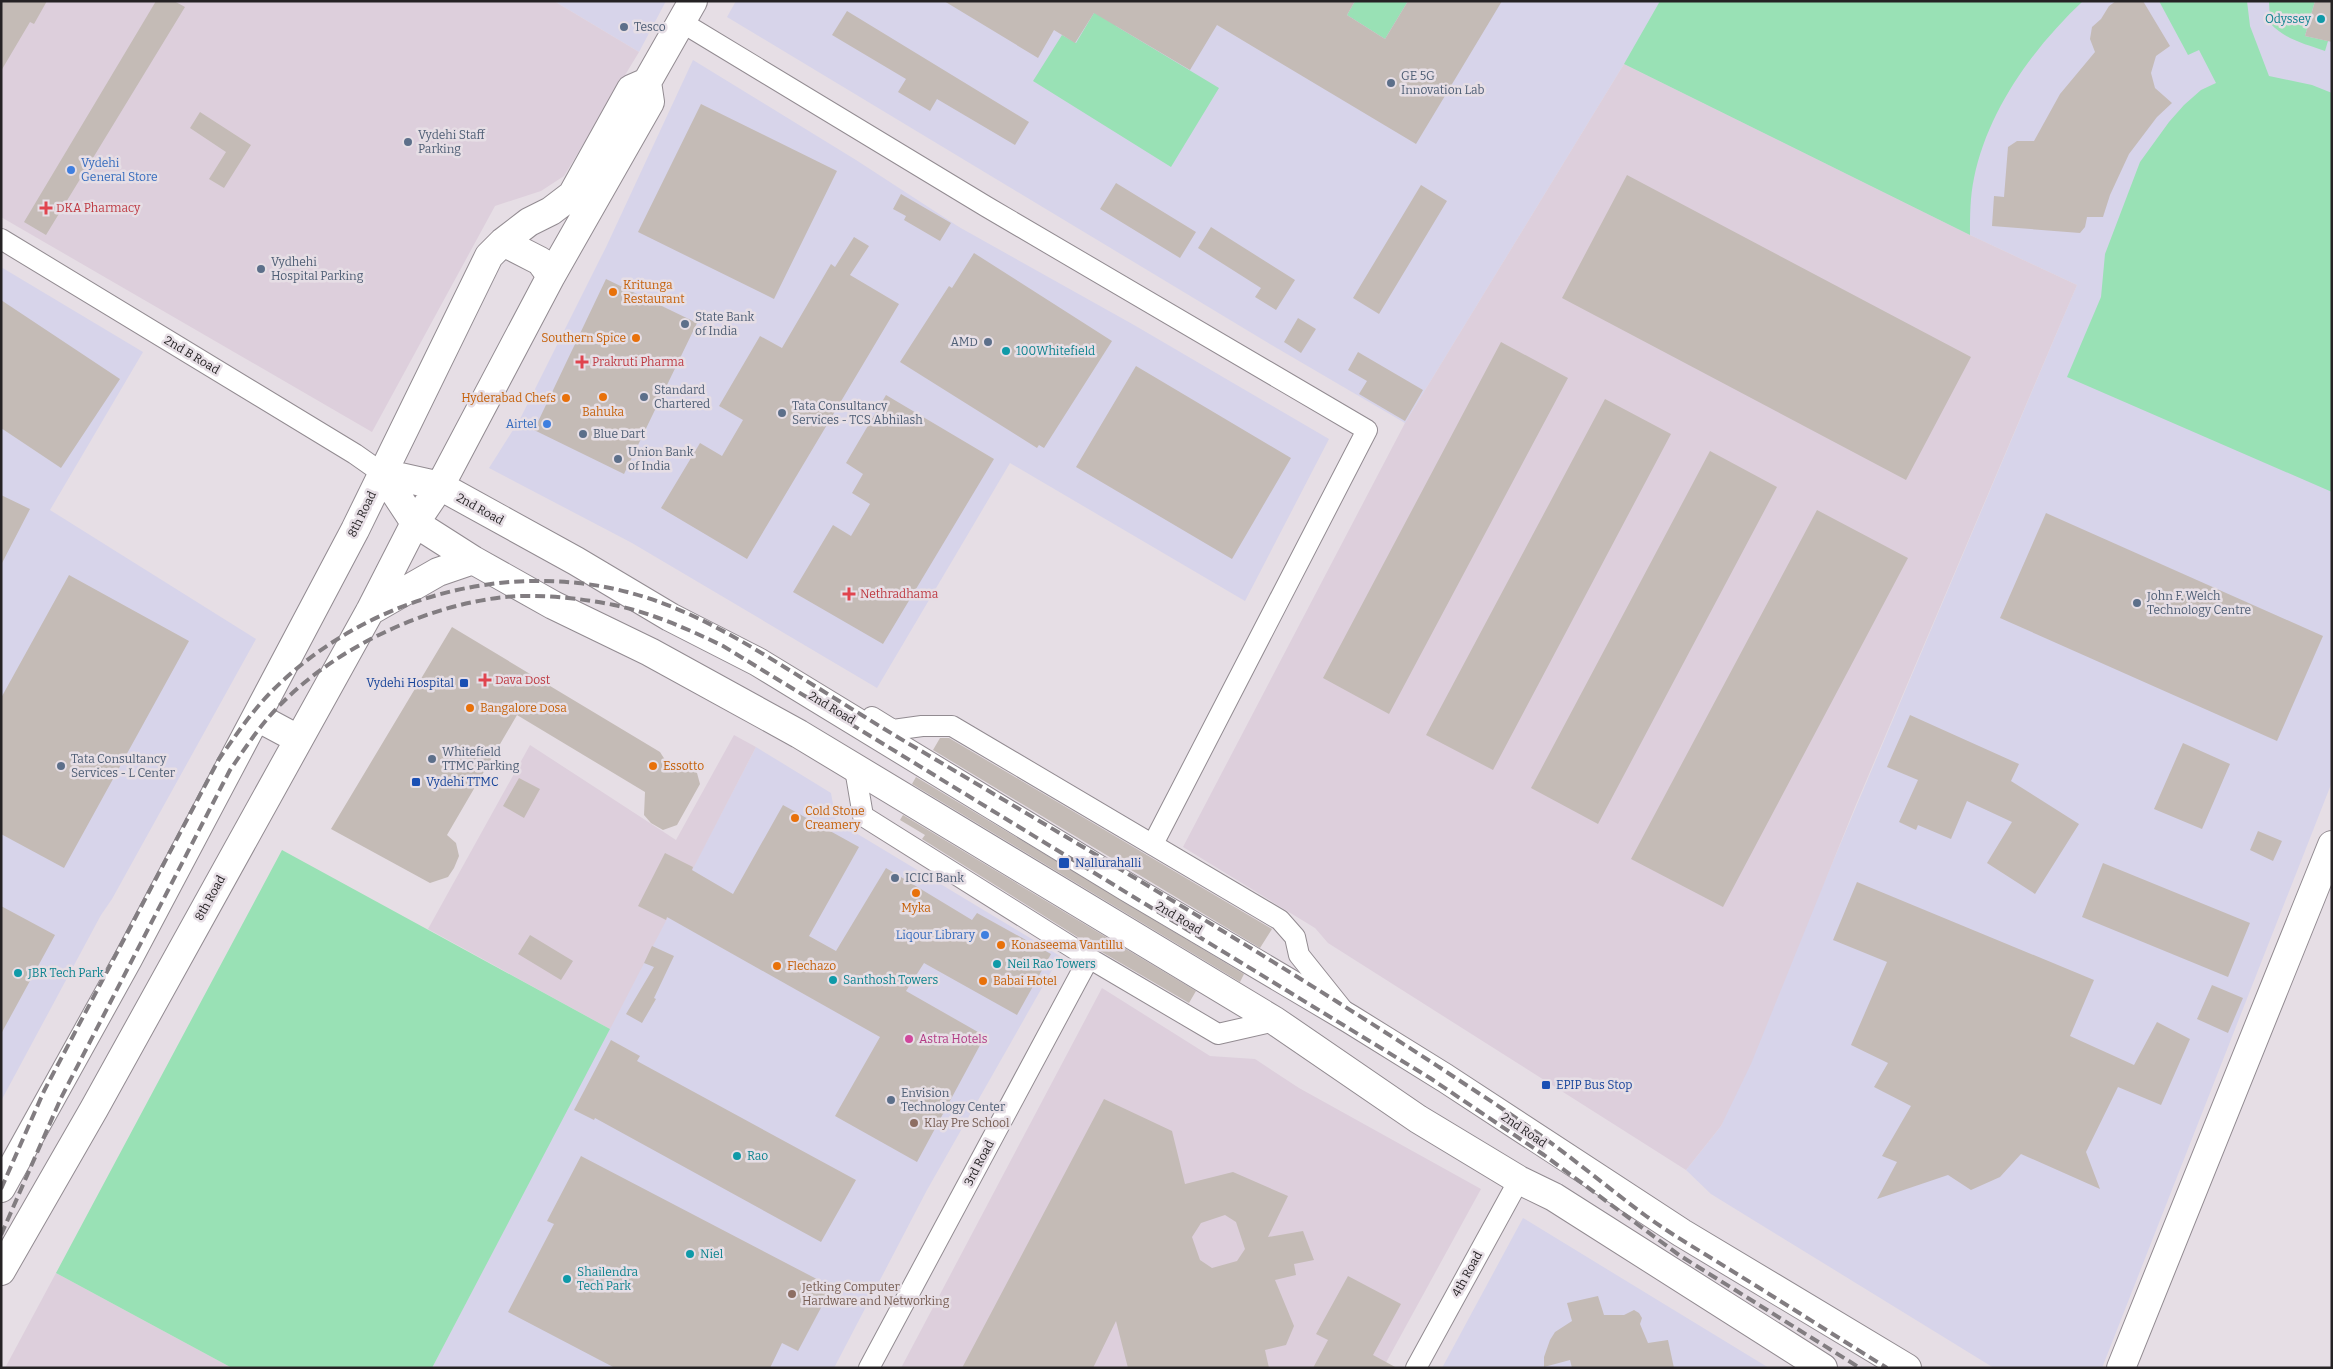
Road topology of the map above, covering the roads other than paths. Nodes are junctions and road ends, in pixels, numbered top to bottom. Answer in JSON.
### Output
{"nodes":[{"id":1,"x":688,"y":12,"type":"edge"},
{"id":2,"x":646,"y":82,"type":"junction"},
{"id":3,"x":551,"y":211,"type":"junction"},
{"id":4,"x":578,"y":231,"type":"junction"},
{"id":5,"x":1,"y":239,"type":"edge"},
{"id":6,"x":503,"y":242,"type":"junction"},
{"id":7,"x":551,"y":276,"type":"junction"},
{"id":8,"x":382,"y":473,"type":"junction"},
{"id":9,"x":440,"y":486,"type":"junction"},
{"id":10,"x":415,"y":523,"type":"junction"},
{"id":11,"x":473,"y":560,"type":"junction"},
{"id":12,"x":370,"y":612,"type":"junction"},
{"id":13,"x":689,"y":626,"type":"junction"},
{"id":14,"x":667,"y":662,"type":"junction"},
{"id":15,"x":758,"y":662,"type":"junction"},
{"id":16,"x":257,"y":717,"type":"junction"},
{"id":17,"x":298,"y":739,"type":"junction"},
{"id":18,"x":855,"y":769,"type":"junction"},
{"id":19,"x":1153,"y":844,"type":"junction"},
{"id":20,"x":2332,"y":845,"type":"edge"},
{"id":21,"x":1089,"y":958,"type":"junction"},
{"id":22,"x":1350,"y":1019,"type":"junction"},
{"id":23,"x":1275,"y":1022,"type":"junction"},
{"id":24,"x":1519,"y":1180,"type":"junction"},
{"id":25,"x":1,"y":1188,"type":"edge"},
{"id":26,"x":1,"y":1271,"type":"edge"},
{"id":27,"x":868,"y":1368,"type":"edge"},
{"id":28,"x":1416,"y":1368,"type":"edge"},
{"id":29,"x":1823,"y":1368,"type":"edge"},
{"id":30,"x":1907,"y":1368,"type":"edge"},
{"id":31,"x":2121,"y":1368,"type":"edge"}],
"edges":[{"from":1,"to":2,"type":"main road"},
{"from":1,"to":19,"type":"street"},
{"from":2,"to":3,"type":"main road","name":"8th Road"},
{"from":2,"to":4,"type":"main road","name":"8th Road"},
{"from":3,"to":4,"type":"main road"},
{"from":3,"to":6,"type":"main road","name":"8th Road"},
{"from":4,"to":7,"type":"main road","name":"8th Road"},
{"from":5,"to":8,"type":"street","name":"2nd B Road"},
{"from":6,"to":7,"type":"main road"},
{"from":6,"to":8,"type":"main road","name":"8th Road"},
{"from":7,"to":9,"type":"main road","name":"8th Road"},
{"from":8,"to":9,"type":"main road","name":"2nd Road"},
{"from":8,"to":10,"type":"main road"},
{"from":8,"to":16,"type":"main road","name":"8th Road"},
{"from":9,"to":10,"type":"main road","name":"8th Road"},
{"from":9,"to":13,"type":"main road","name":"2nd Road"},
{"from":10,"to":11,"type":"main road"},
{"from":10,"to":12,"type":"main road","name":"8th Road"},
{"from":11,"to":12,"type":"main road"},
{"from":11,"to":14,"type":"main road"},
{"from":12,"to":17,"type":"main road","name":"8th Road"},
{"from":13,"to":14,"type":"main road"},
{"from":13,"to":15,"type":"main road","name":"2nd Road"},
{"from":14,"to":18,"type":"main road"},
{"from":15,"to":19,"type":"street"},
{"from":15,"to":22,"type":"main road","name":"2nd Road"},
{"from":16,"to":17,"type":"main road"},
{"from":16,"to":25,"type":"main road","name":"8th Road"},
{"from":17,"to":26,"type":"main road","name":"8th Road"},
{"from":18,"to":21,"type":"street"},
{"from":18,"to":23,"type":"main road"},
{"from":19,"to":22,"type":"street"},
{"from":20,"to":31,"type":"main road"},
{"from":21,"to":23,"type":"street"},
{"from":21,"to":27,"type":"street","name":"3rd Road"},
{"from":22,"to":30,"type":"main road","name":"2nd Road"},
{"from":23,"to":24,"type":"main road"},
{"from":24,"to":28,"type":"street","name":"4th Road"},
{"from":24,"to":29,"type":"main road"}]}
